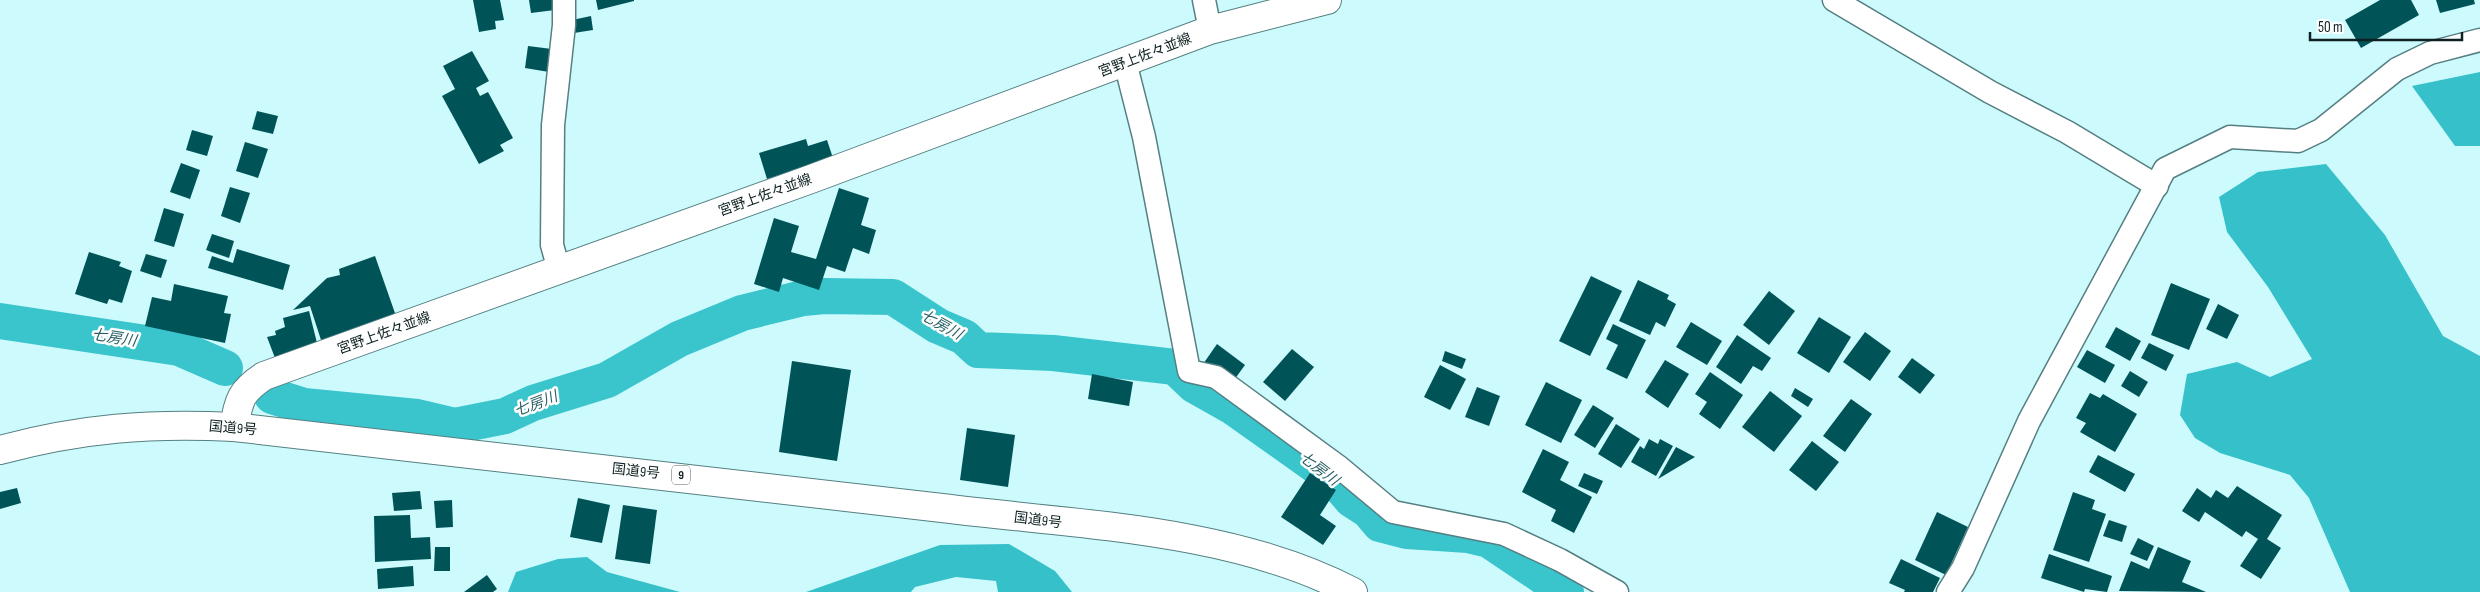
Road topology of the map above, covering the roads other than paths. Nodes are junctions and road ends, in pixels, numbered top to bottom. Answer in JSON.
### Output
{"nodes":[{"id":1,"x":564,"y":0,"type":"edge"},
{"id":2,"x":1204,"y":0,"type":"edge"},
{"id":3,"x":1327,"y":0,"type":"edge"},
{"id":4,"x":1834,"y":0,"type":"edge"},
{"id":5,"x":1210,"y":30,"type":"junction"},
{"id":6,"x":2480,"y":40,"type":"edge"},
{"id":7,"x":1125,"y":62,"type":"junction"},
{"id":8,"x":2157,"y":186,"type":"junction"},
{"id":9,"x":558,"y":270,"type":"junction"},
{"id":10,"x":234,"y":428,"type":"junction"},
{"id":11,"x":0,"y":450,"type":"edge"},
{"id":12,"x":1353,"y":592,"type":"edge"},
{"id":13,"x":1617,"y":592,"type":"edge"},
{"id":14,"x":1948,"y":592,"type":"edge"}],
"edges":[{"from":1,"to":9,"type":"street"},
{"from":2,"to":5,"type":"street"},
{"from":3,"to":5,"type":"main road","name":"宮野上佐々並線"},
{"from":4,"to":8,"type":"street"},
{"from":5,"to":7,"type":"main road","name":"宮野上佐々並線"},
{"from":6,"to":8,"type":"street"},
{"from":7,"to":9,"type":"main road","name":"宮野上佐々並線"},
{"from":7,"to":13,"type":"street"},
{"from":8,"to":14,"type":"street"},
{"from":9,"to":10,"type":"main road","name":"宮野上佐々並線"},
{"from":10,"to":11,"type":"main road","name":"国道9号","number":"9"},
{"from":10,"to":12,"type":"main road","name":"国道9号","number":"9"}]}
